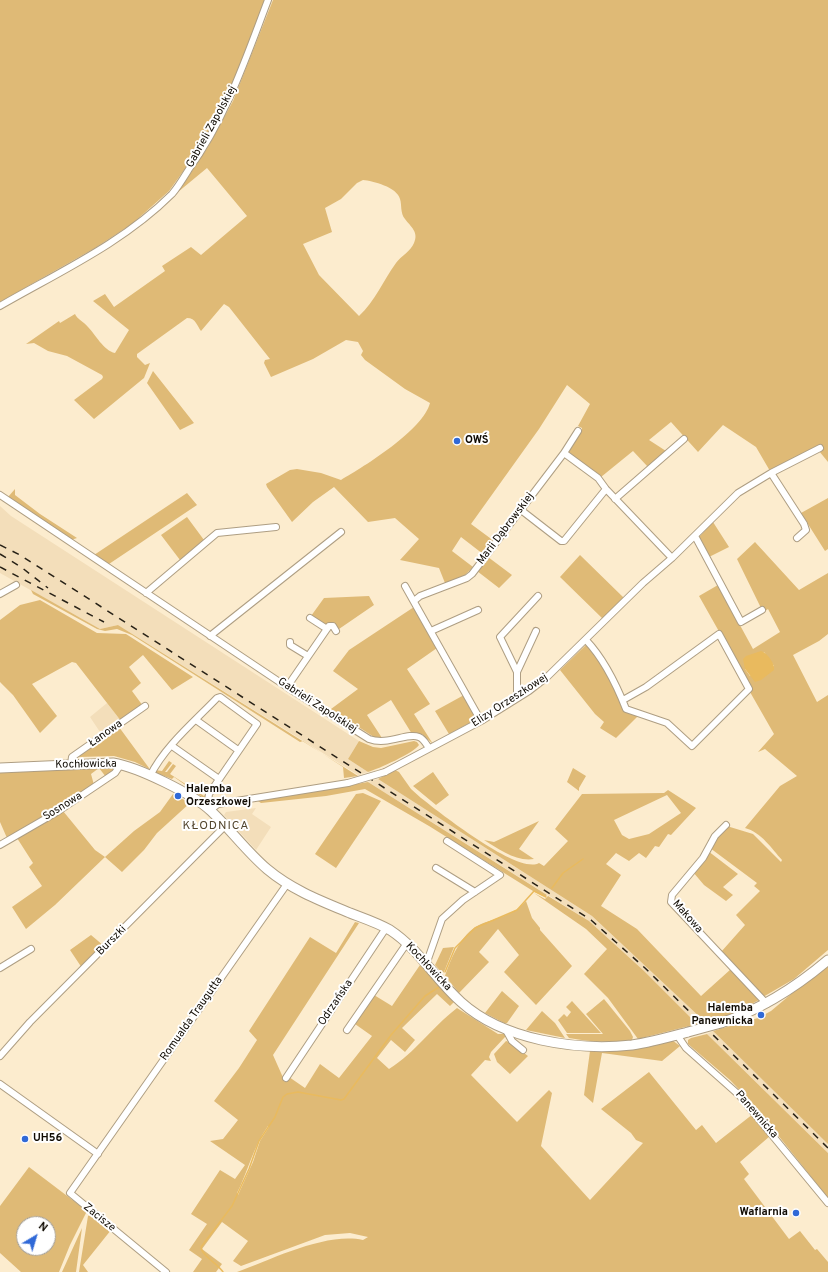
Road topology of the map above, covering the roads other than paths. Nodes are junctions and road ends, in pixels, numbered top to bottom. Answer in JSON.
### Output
{"nodes":[{"id":1,"x":268,"y":0,"type":"edge"},
{"id":2,"x":0,"y":306,"type":"edge"},
{"id":3,"x":578,"y":431,"type":"dead end"},
{"id":4,"x":684,"y":439,"type":"dead end"},
{"id":5,"x":820,"y":448,"type":"dead end"},
{"id":6,"x":564,"y":453,"type":"junction"},
{"id":7,"x":771,"y":473,"type":"junction"},
{"id":8,"x":606,"y":489,"type":"junction"},
{"id":9,"x":0,"y":495,"type":"edge"},
{"id":10,"x":615,"y":499,"type":"junction"},
{"id":11,"x":521,"y":510,"type":"junction"},
{"id":12,"x":276,"y":527,"type":"dead end"},
{"id":13,"x":341,"y":532,"type":"dead end"},
{"id":14,"x":695,"y":536,"type":"junction"},
{"id":15,"x":797,"y":538,"type":"dead end"},
{"id":16,"x":672,"y":558,"type":"junction"},
{"id":17,"x":16,"y":585,"type":"dead end"},
{"id":18,"x":404,"y":586,"type":"dead end"},
{"id":19,"x":146,"y":593,"type":"junction"},
{"id":20,"x":0,"y":594,"type":"edge"},
{"id":21,"x":538,"y":596,"type":"dead end"},
{"id":22,"x":414,"y":601,"type":"junction"},
{"id":23,"x":478,"y":610,"type":"dead end"},
{"id":24,"x":762,"y":610,"type":"dead end"},
{"id":25,"x":310,"y":618,"type":"dead end"},
{"id":26,"x":327,"y":629,"type":"junction"},
{"id":27,"x":336,"y":631,"type":"dead end"},
{"id":28,"x":431,"y":631,"type":"junction"},
{"id":29,"x":536,"y":631,"type":"dead end"},
{"id":30,"x":210,"y":636,"type":"junction"},
{"id":31,"x":586,"y":640,"type":"junction"},
{"id":32,"x":290,"y":642,"type":"dead end"},
{"id":33,"x":308,"y":656,"type":"junction"},
{"id":34,"x":517,"y":672,"type":"junction"},
{"id":35,"x":287,"y":687,"type":"junction"},
{"id":36,"x":517,"y":698,"type":"junction"},
{"id":37,"x":623,"y":700,"type":"junction"},
{"id":38,"x":145,"y":706,"type":"dead end"},
{"id":39,"x":196,"y":720,"type":"junction"},
{"id":40,"x":481,"y":720,"type":"junction"},
{"id":41,"x":172,"y":746,"type":"junction"},
{"id":42,"x":429,"y":748,"type":"junction"},
{"id":43,"x":238,"y":750,"type":"junction"},
{"id":44,"x":71,"y":764,"type":"junction"},
{"id":45,"x":121,"y":764,"type":"junction"},
{"id":46,"x":0,"y":768,"type":"edge"},
{"id":47,"x":150,"y":776,"type":"junction"},
{"id":48,"x":220,"y":779,"type":"junction"},
{"id":49,"x":209,"y":809,"type":"junction"},
{"id":50,"x":726,"y":825,"type":"dead end"},
{"id":51,"x":225,"y":826,"type":"junction"},
{"id":52,"x":447,"y":841,"type":"dead end"},
{"id":53,"x":0,"y":845,"type":"edge"},
{"id":54,"x":436,"y":868,"type":"dead end"},
{"id":55,"x":287,"y":884,"type":"junction"},
{"id":56,"x":475,"y":892,"type":"junction"},
{"id":57,"x":386,"y":928,"type":"junction"},
{"id":58,"x":407,"y":943,"type":"junction"},
{"id":59,"x":31,"y":949,"type":"dead end"},
{"id":60,"x":828,"y":960,"type":"edge"},
{"id":61,"x":426,"y":962,"type":"junction"},
{"id":62,"x":0,"y":968,"type":"edge"},
{"id":63,"x":767,"y":1004,"type":"junction"},
{"id":64,"x":347,"y":1030,"type":"dead end"},
{"id":65,"x":506,"y":1030,"type":"junction"},
{"id":66,"x":677,"y":1035,"type":"junction"},
{"id":67,"x":523,"y":1050,"type":"dead end"},
{"id":68,"x":0,"y":1056,"type":"edge"},
{"id":69,"x":286,"y":1078,"type":"dead end"},
{"id":70,"x":0,"y":1084,"type":"edge"},
{"id":71,"x":98,"y":1154,"type":"junction"},
{"id":72,"x":828,"y":1203,"type":"edge"},
{"id":73,"x":166,"y":1272,"type":"edge"}],
"edges":[{"from":1,"to":2,"type":"street","name":"Gabrieli Zapolskiej"},
{"from":3,"to":6,"type":"street","name":"Marii Dąbrowskiej"},
{"from":4,"to":10,"type":"street"},
{"from":5,"to":7,"type":"street","name":"Elizy Orzeszkowej"},
{"from":6,"to":8,"type":"street"},
{"from":6,"to":11,"type":"street","name":"Marii Dąbrowskiej"},
{"from":7,"to":14,"type":"street","name":"Elizy Orzeszkowej"},
{"from":7,"to":15,"type":"street"},
{"from":8,"to":10,"type":"street"},
{"from":8,"to":11,"type":"street"},
{"from":9,"to":19,"type":"street","name":"Gabrieli Zapolskiej"},
{"from":10,"to":16,"type":"street"},
{"from":11,"to":22,"type":"street","name":"Marii Dąbrowskiej"},
{"from":12,"to":19,"type":"street"},
{"from":13,"to":30,"type":"street"},
{"from":14,"to":16,"type":"street","name":"Elizy Orzeszkowej"},
{"from":14,"to":24,"type":"street"},
{"from":16,"to":31,"type":"street","name":"Elizy Orzeszkowej"},
{"from":17,"to":20,"type":"street"},
{"from":18,"to":22,"type":"street"},
{"from":19,"to":30,"type":"street","name":"Gabrieli Zapolskiej"},
{"from":21,"to":34,"type":"street"},
{"from":22,"to":28,"type":"street"},
{"from":23,"to":28,"type":"street"},
{"from":25,"to":26,"type":"street"},
{"from":26,"to":27,"type":"street"},
{"from":26,"to":33,"type":"street"},
{"from":28,"to":40,"type":"street"},
{"from":29,"to":34,"type":"street"},
{"from":30,"to":35,"type":"street","name":"Gabrieli Zapolskiej"},
{"from":31,"to":36,"type":"street","name":"Elizy Orzeszkowej"},
{"from":31,"to":37,"type":"street"},
{"from":32,"to":33,"type":"street"},
{"from":33,"to":35,"type":"street"},
{"from":34,"to":36,"type":"street"},
{"from":35,"to":42,"type":"street","name":"Gabrieli Zapolskiej"},
{"from":36,"to":40,"type":"street","name":"Elizy Orzeszkowej"},
{"from":37,"to":37,"type":"street"},
{"from":38,"to":44,"type":"street","name":"Łanowa"},
{"from":39,"to":41,"type":"street"},
{"from":39,"to":43,"type":"street"},
{"from":39,"to":43,"type":"street"},
{"from":40,"to":42,"type":"street","name":"Elizy Orzeszkowej"},
{"from":41,"to":47,"type":"street"},
{"from":41,"to":48,"type":"street"},
{"from":42,"to":49,"type":"street","name":"Elizy Orzeszkowej","bridge":true},
{"from":43,"to":48,"type":"street"},
{"from":44,"to":45,"type":"street","name":"Kochłowicka"},
{"from":44,"to":46,"type":"street","name":"Kochłowicka"},
{"from":45,"to":47,"type":"street","name":"Kochłowicka"},
{"from":45,"to":53,"type":"street","name":"Sosnowa"},
{"from":47,"to":49,"type":"street","name":"Kochłowicka"},
{"from":48,"to":49,"type":"street"},
{"from":49,"to":51,"type":"street","name":"Kochłowicka"},
{"from":50,"to":63,"type":"street","name":"Makowa"},
{"from":51,"to":55,"type":"street","name":"Kochłowicka"},
{"from":51,"to":68,"type":"street","name":"Burszki"},
{"from":52,"to":56,"type":"street"},
{"from":54,"to":56,"type":"street"},
{"from":55,"to":57,"type":"street","name":"Kochłowicka"},
{"from":55,"to":71,"type":"street","name":"Romualda Traugutta"},
{"from":56,"to":61,"type":"street"},
{"from":57,"to":58,"type":"street","name":"Kochłowicka"},
{"from":57,"to":69,"type":"street","name":"Odrzańska"},
{"from":58,"to":61,"type":"street","name":"Kochłowicka"},
{"from":58,"to":64,"type":"street"},
{"from":59,"to":62,"type":"street"},
{"from":60,"to":63,"type":"street","name":"Kochłowicka"},
{"from":61,"to":65,"type":"street","name":"Kochłowicka"},
{"from":63,"to":66,"type":"street","name":"Kochłowicka","bridge":true},
{"from":65,"to":66,"type":"street","name":"Kochłowicka"},
{"from":65,"to":67,"type":"street"},
{"from":66,"to":72,"type":"street","name":"Panewnicka"},
{"from":70,"to":71,"type":"street"},
{"from":71,"to":73,"type":"street","name":"Zacisze"}]}
